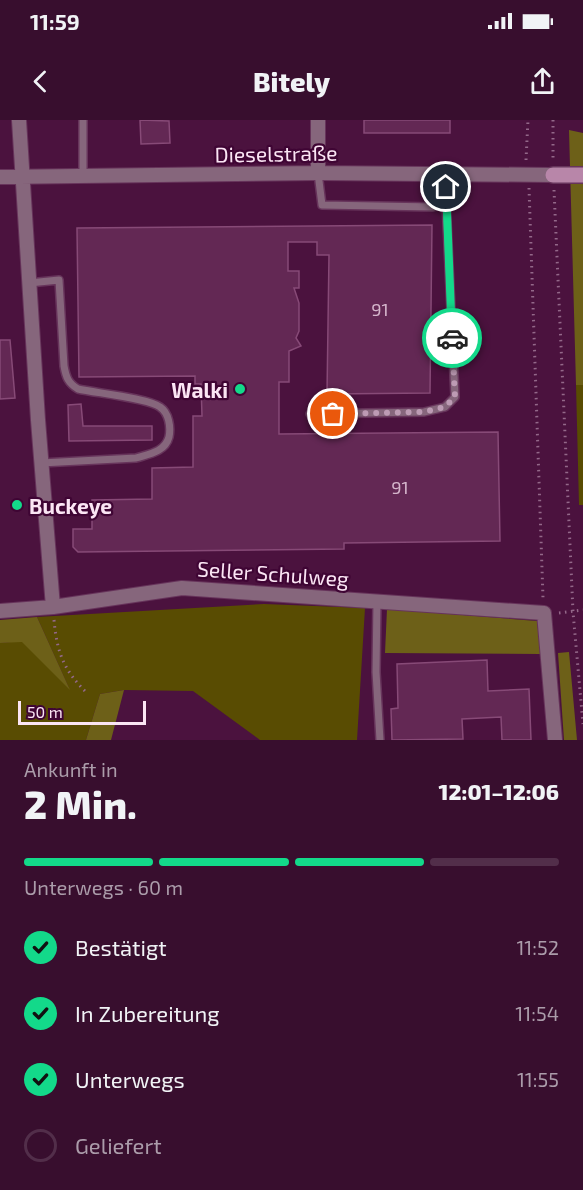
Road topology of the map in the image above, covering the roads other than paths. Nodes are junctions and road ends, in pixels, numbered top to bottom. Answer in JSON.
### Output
{"nodes":[{"id":1,"x":19,"y":120,"type":"edge"},
{"id":2,"x":83,"y":120,"type":"edge"},
{"id":3,"x":318,"y":120,"type":"edge"},
{"id":4,"x":318,"y":173,"type":"junction"},
{"id":5,"x":446,"y":173,"type":"junction"},
{"id":6,"x":553,"y":175,"type":"joint"},
{"id":7,"x":583,"y":175,"type":"edge"},
{"id":8,"x":83,"y":176,"type":"junction"},
{"id":9,"x":0,"y":177,"type":"edge"},
{"id":10,"x":23,"y":177,"type":"junction"},
{"id":11,"x":446,"y":201,"type":"junction"},
{"id":12,"x":29,"y":283,"type":"junction"},
{"id":13,"x":310,"y":414,"type":"dead end"},
{"id":14,"x":41,"y":463,"type":"junction"},
{"id":15,"x":377,"y":602,"type":"junction"},
{"id":16,"x":53,"y":607,"type":"junction"},
{"id":17,"x":0,"y":611,"type":"edge"},
{"id":18,"x":380,"y":740,"type":"edge"},
{"id":19,"x":555,"y":740,"type":"edge"}],
"edges":[{"from":1,"to":10,"type":"street"},
{"from":2,"to":8,"type":"lane"},
{"from":3,"to":4,"type":"street"},
{"from":4,"to":5,"type":"street","name":"Dieselstraße"},
{"from":4,"to":8,"type":"street","name":"Dieselstraße"},
{"from":4,"to":11,"type":"lane"},
{"from":5,"to":6,"type":"street","name":"Dieselstraße"},
{"from":5,"to":11,"type":"lane"},
{"from":6,"to":7,"type":"street"},
{"from":8,"to":10,"type":"street","name":"Dieselstraße"},
{"from":9,"to":10,"type":"street","name":"Dieselstraße"},
{"from":10,"to":12,"type":"street"},
{"from":11,"to":13,"type":"lane"},
{"from":12,"to":14,"type":"street"},
{"from":12,"to":14,"type":"lane"},
{"from":14,"to":16,"type":"street"},
{"from":15,"to":16,"type":"street","name":"Seller Schulweg"},
{"from":15,"to":18,"type":"lane"},
{"from":15,"to":19,"type":"street","name":"Seller Schulweg"},
{"from":16,"to":17,"type":"street","name":"Seller Schulweg"}]}
